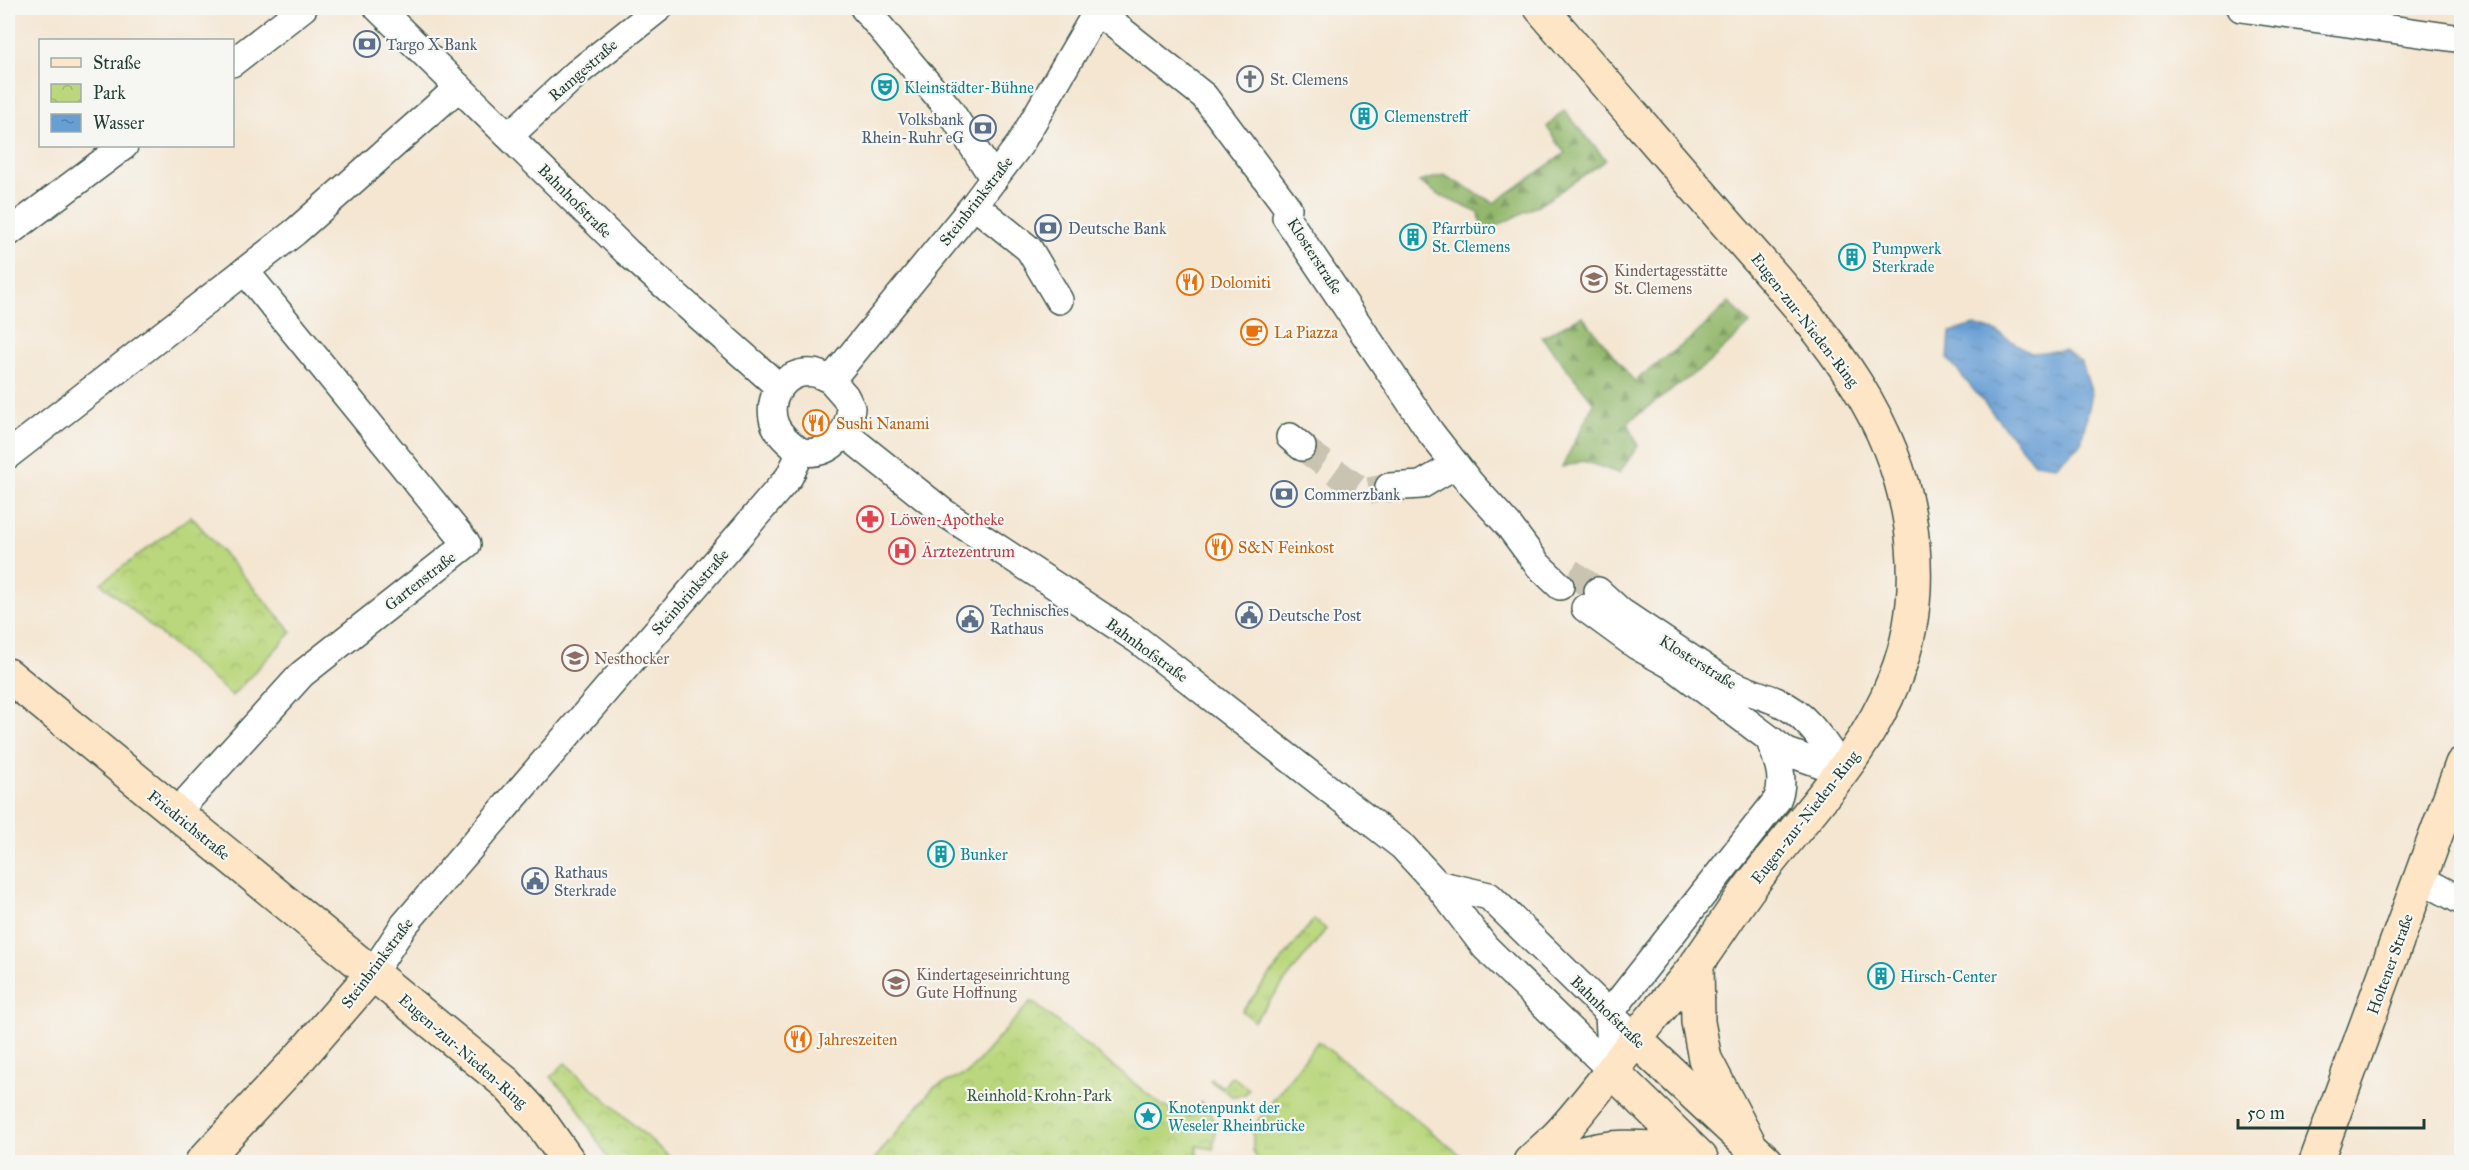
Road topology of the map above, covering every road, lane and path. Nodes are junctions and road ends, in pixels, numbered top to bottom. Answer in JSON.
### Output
{"nodes":[{"id":1,"x":303,"y":8,"type":"edge"},
{"id":2,"x":378,"y":8,"type":"edge"},
{"id":3,"x":658,"y":8,"type":"edge"},
{"id":4,"x":864,"y":8,"type":"edge"},
{"id":5,"x":1541,"y":8,"type":"edge"},
{"id":6,"x":2241,"y":8,"type":"edge"},
{"id":7,"x":1098,"y":9,"type":"edge"},
{"id":8,"x":2462,"y":39,"type":"edge"},
{"id":9,"x":234,"y":61,"type":"edge"},
{"id":10,"x":459,"y":87,"type":"junction"},
{"id":11,"x":509,"y":136,"type":"junction"},
{"id":12,"x":123,"y":147,"type":"edge"},
{"id":13,"x":994,"y":179,"type":"junction"},
{"id":14,"x":974,"y":205,"type":"junction"},
{"id":15,"x":8,"y":233,"type":"edge"},
{"id":16,"x":245,"y":271,"type":"junction"},
{"id":17,"x":1059,"y":300,"type":"dead end"},
{"id":18,"x":831,"y":380,"type":"junction"},
{"id":19,"x":779,"y":387,"type":"junction"},
{"id":20,"x":844,"y":434,"type":"junction"},
{"id":21,"x":801,"y":452,"type":"junction"},
{"id":22,"x":8,"y":455,"type":"edge"},
{"id":23,"x":1455,"y":465,"type":"junction"},
{"id":24,"x":1389,"y":487,"type":"tunnel mouth"},
{"id":25,"x":1565,"y":579,"type":"tunnel mouth"},
{"id":26,"x":8,"y":675,"type":"edge"},
{"id":27,"x":1775,"y":752,"type":"junction"},
{"id":28,"x":2462,"y":765,"type":"edge"},
{"id":29,"x":1844,"y":772,"type":"junction"},
{"id":30,"x":176,"y":814,"type":"junction"},
{"id":31,"x":2421,"y":879,"type":"junction"},
{"id":32,"x":1437,"y":884,"type":"junction"},
{"id":33,"x":2462,"y":901,"type":"edge"},
{"id":34,"x":1697,"y":963,"type":"junction"},
{"id":35,"x":372,"y":974,"type":"junction"},
{"id":36,"x":1609,"y":1014,"type":"junction"},
{"id":37,"x":1636,"y":1040,"type":"junction"},
{"id":38,"x":1612,"y":1071,"type":"junction"},
{"id":39,"x":1758,"y":1154,"type":"edge"},
{"id":40,"x":1701,"y":1157,"type":"edge"},
{"id":41,"x":201,"y":1162,"type":"edge"},
{"id":42,"x":569,"y":1162,"type":"edge"},
{"id":43,"x":1530,"y":1162,"type":"edge"},
{"id":44,"x":1560,"y":1162,"type":"edge"},
{"id":45,"x":2316,"y":1162,"type":"edge"}],
"edges":[{"from":1,"to":9,"type":"street"},
{"from":2,"to":10,"type":"street","name":"Bahnhofstraße"},
{"from":3,"to":11,"type":"street","name":"Ramgestraße"},
{"from":4,"to":13,"type":"street"},
{"from":5,"to":29,"type":"main road","name":"Eugen-zur-Nieden-Ring"},
{"from":6,"to":8,"type":"street"},
{"from":7,"to":13,"type":"street","name":"Steinbrinkstraße"},
{"from":7,"to":23,"type":"street","name":"Klosterstraße"},
{"from":10,"to":11,"type":"street","name":"Bahnhofstraße"},
{"from":10,"to":16,"type":"street"},
{"from":11,"to":19,"type":"street","name":"Bahnhofstraße"},
{"from":12,"to":15,"type":"street"},
{"from":13,"to":14,"type":"street","name":"Steinbrinkstraße"},
{"from":14,"to":17,"type":"street"},
{"from":14,"to":18,"type":"street","name":"Steinbrinkstraße"},
{"from":16,"to":22,"type":"street"},
{"from":16,"to":30,"type":"street","name":"Gartenstraße"},
{"from":18,"to":19,"type":"street"},
{"from":18,"to":20,"type":"street"},
{"from":19,"to":21,"type":"street"},
{"from":20,"to":21,"type":"street"},
{"from":20,"to":32,"type":"street","name":"Bahnhofstraße"},
{"from":21,"to":35,"type":"street","name":"Steinbrinkstraße"},
{"from":23,"to":24,"type":"street"},
{"from":23,"to":25,"type":"street","name":"Klosterstraße"},
{"from":26,"to":30,"type":"main road","name":"Friedrichstraße"},
{"from":27,"to":29,"type":"street","name":"Klosterstraße"},
{"from":27,"to":29,"type":"street","name":"Klosterstraße"},
{"from":27,"to":36,"type":"street","name":"Eugen-zur-Nieden-Ring"},
{"from":28,"to":31,"type":"main road","name":"Holtener Straße"},
{"from":29,"to":34,"type":"main road","name":"Eugen-zur-Nieden-Ring"},
{"from":30,"to":35,"type":"main road","name":"Friedrichstraße"},
{"from":31,"to":33,"type":"street"},
{"from":31,"to":45,"type":"main road","name":"Holtener Straße"},
{"from":32,"to":36,"type":"street","name":"Bahnhofstraße"},
{"from":32,"to":38,"type":"street","name":"Bahnhofstraße"},
{"from":34,"to":37,"type":"main road","name":"Eugen-zur-Nieden-Ring"},
{"from":34,"to":39,"type":"main road"},
{"from":35,"to":41,"type":"main road","name":"Steinbrinkstraße"},
{"from":35,"to":42,"type":"main road","name":"Eugen-zur-Nieden-Ring"},
{"from":36,"to":37,"type":"street","name":"Bahnhofstraße"},
{"from":36,"to":38,"type":"street"},
{"from":37,"to":38,"type":"main road","name":"Eugen-zur-Nieden-Ring"},
{"from":37,"to":39,"type":"main road","name":"Bahnhofstraße"},
{"from":38,"to":40,"type":"main road","name":"Bahnhofstraße"},
{"from":38,"to":43,"type":"main road","name":"Eugen-zur-Nieden-Ring"},
{"from":40,"to":44,"type":"main road"}]}
